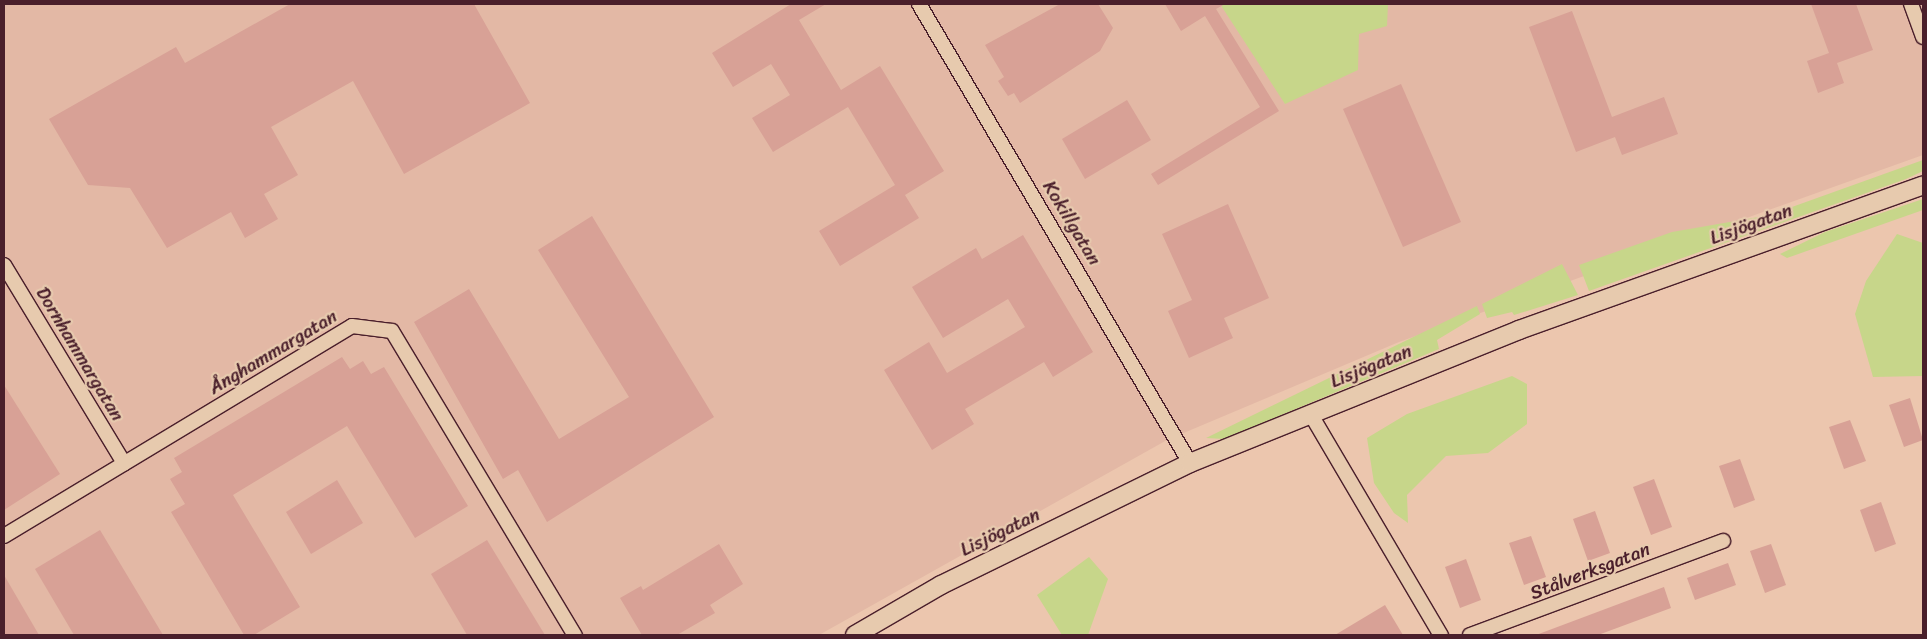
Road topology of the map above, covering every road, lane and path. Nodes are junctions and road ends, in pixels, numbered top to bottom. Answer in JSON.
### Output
{"nodes":[{"id":1,"x":919,"y":4,"type":"edge"},
{"id":2,"x":1911,"y":4,"type":"edge"},
{"id":3,"x":1923,"y":36,"type":"edge"},
{"id":4,"x":1923,"y":185,"type":"edge"},
{"id":5,"x":4,"y":265,"type":"edge"},
{"id":6,"x":1310,"y":413,"type":"junction"},
{"id":7,"x":124,"y":463,"type":"junction"},
{"id":8,"x":1190,"y":463,"type":"junction"},
{"id":9,"x":4,"y":536,"type":"edge"},
{"id":10,"x":1722,"y":541,"type":"dead end"},
{"id":11,"x":575,"y":635,"type":"edge"},
{"id":12,"x":855,"y":635,"type":"edge"},
{"id":13,"x":1440,"y":635,"type":"edge"},
{"id":14,"x":1470,"y":635,"type":"edge"}],
"edges":[{"from":1,"to":8,"type":"street","name":"Kokillgatan"},
{"from":2,"to":3,"type":"street"},
{"from":4,"to":6,"type":"street","name":"Lisjögatan"},
{"from":5,"to":7,"type":"street","name":"Dornhammargatan"},
{"from":6,"to":8,"type":"street","name":"Lisjögatan"},
{"from":6,"to":13,"type":"street"},
{"from":7,"to":9,"type":"street","name":"Ånghammargatan"},
{"from":7,"to":11,"type":"street","name":"Ånghammargatan"},
{"from":8,"to":12,"type":"street","name":"Lisjögatan"},
{"from":10,"to":14,"type":"street","name":"Stålverksgatan"}]}
